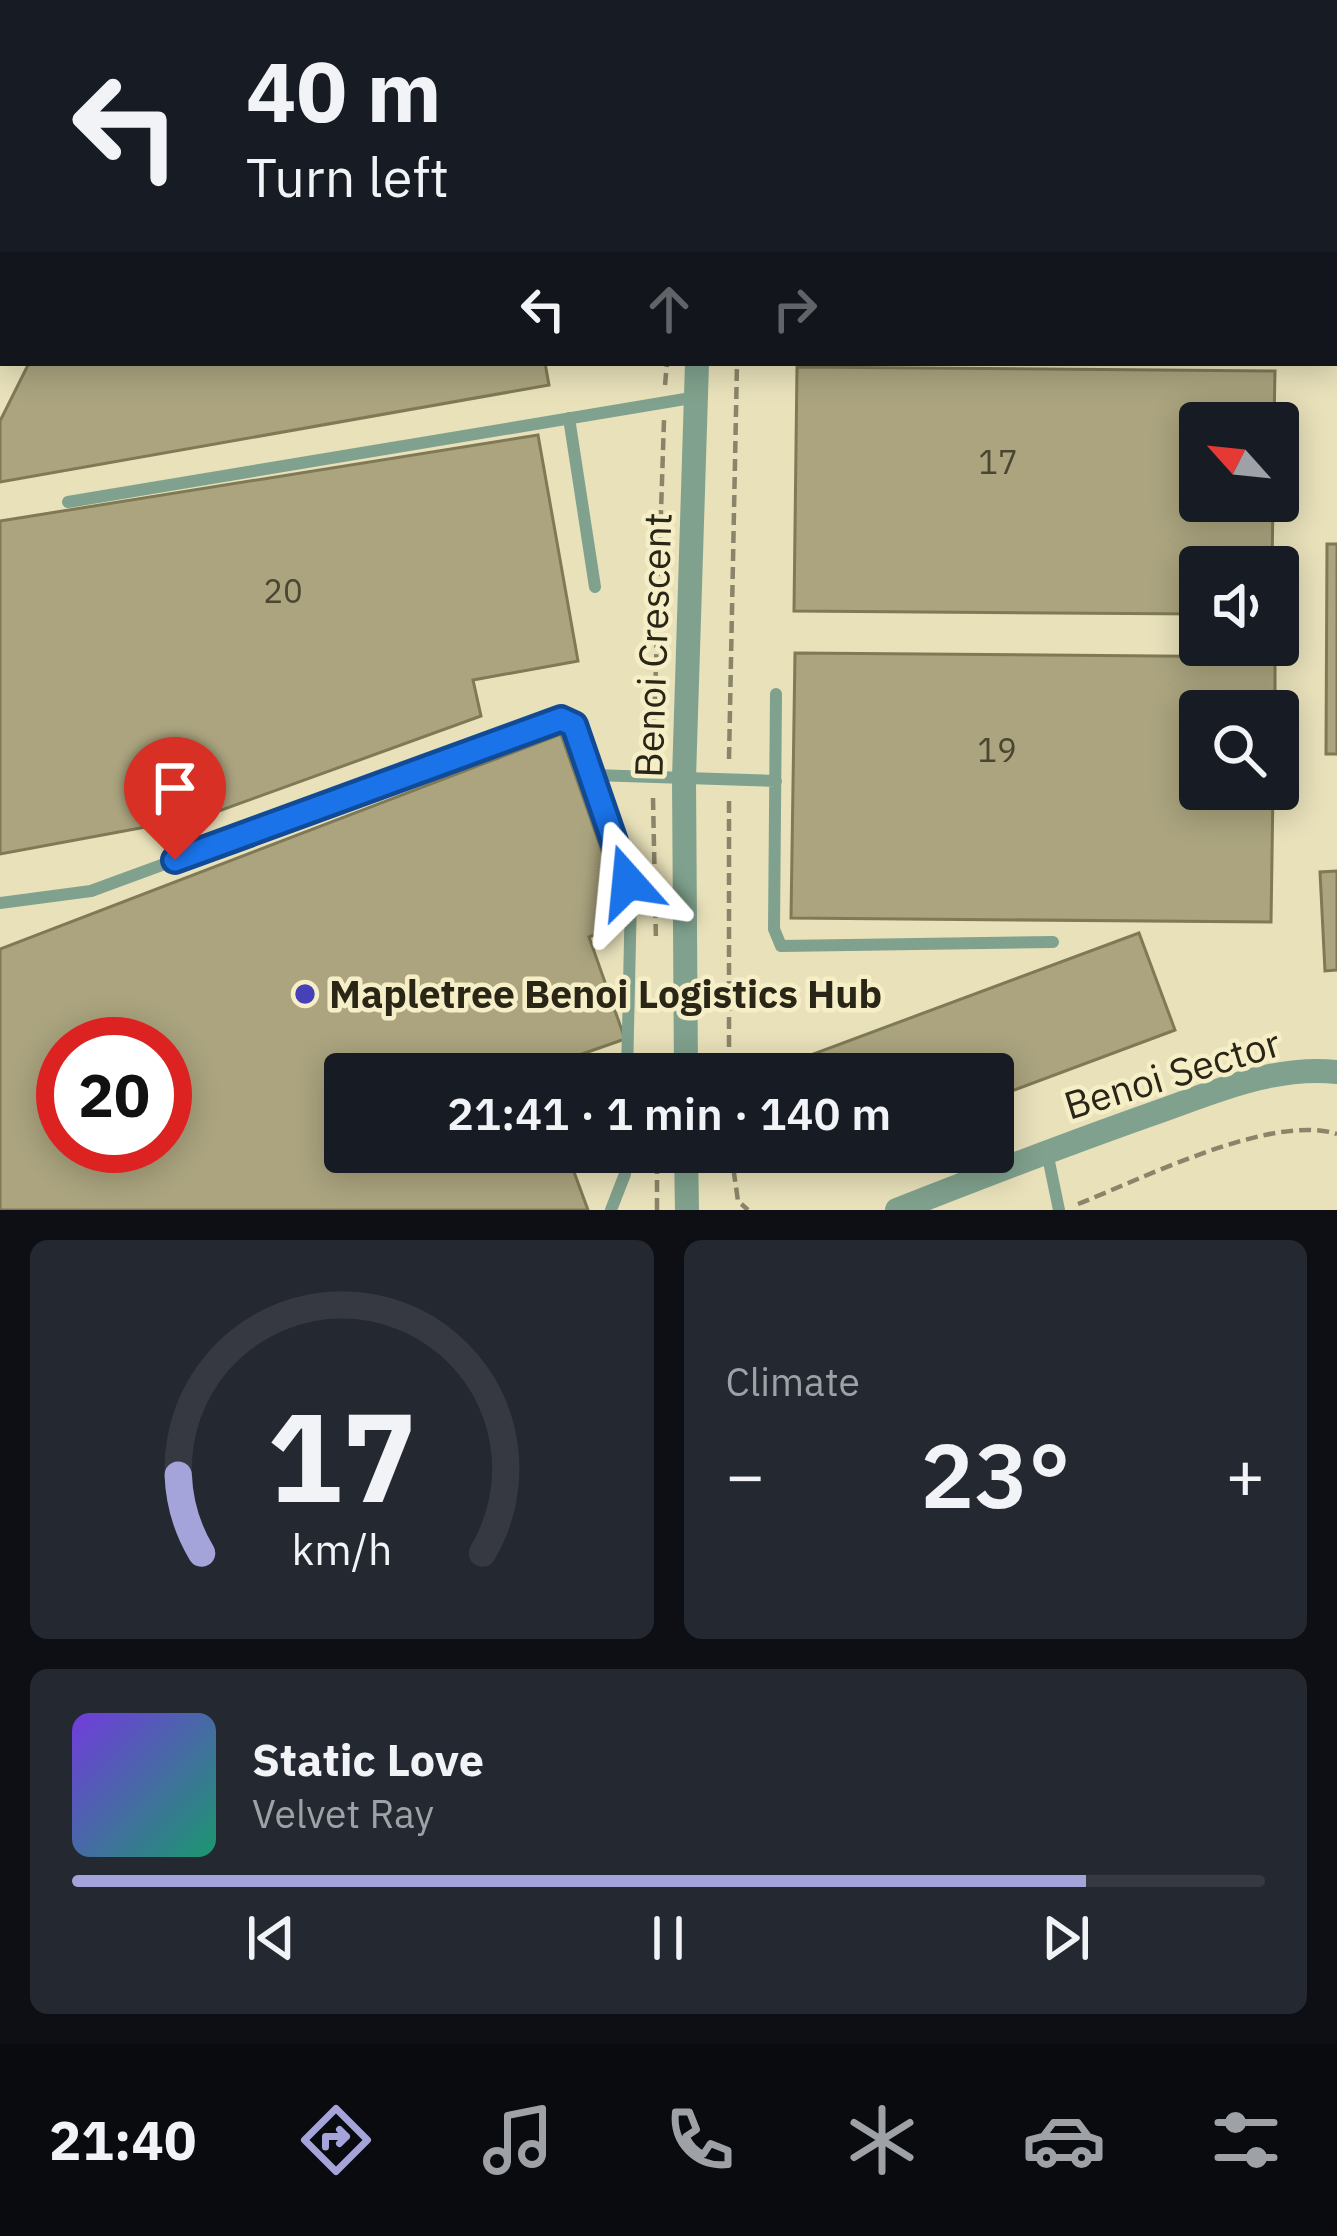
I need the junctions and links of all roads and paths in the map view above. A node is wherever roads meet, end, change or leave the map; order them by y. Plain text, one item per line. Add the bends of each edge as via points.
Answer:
1 (698, 366) edge
2 (737, 366) edge
3 (698, 397) junction
4 (569, 418) junction
5 (68, 502) dead end
6 (595, 587) dead end
7 (776, 694) dead end
8 (593, 775) junction
9 (684, 778) junction
10 (728, 781) junction
11 (776, 781) junction
12 (0, 903) edge
13 (1053, 942) dead end
14 (627, 1053) edge
15 (686, 1053) edge
16 (730, 1053) edge
17 (1337, 1072) edge
18 (1337, 1134) edge
19 (1046, 1150) junction
20 (625, 1173) edge
21 (657, 1173) edge
22 (686, 1173) edge
23 (734, 1173) edge
24 (611, 1210) edge
25 (657, 1210) edge
26 (687, 1210) edge
27 (748, 1210) edge
28 (897, 1210) edge
29 (1060, 1210) edge

1 - 3 street, Benoi Crescent
2 - 10 path
3 - 4 lane
3 - 9 street, Benoi Crescent
4 - 5 lane
4 - 6 lane
7 - 11 lane
8 - 9 lane
8 - 12 lane via 574,725 561,719 91,891
8 - 14 lane via 631,896
9 - 10 lane
9 - 15 street, Benoi Crescent
10 - 11 lane
10 - 16 path
11 - 13 lane via 774,929 782,946
17 - 19 street, Benoi Sector via 1248,1081
18 - 29 path via 1292,1129 1248,1139
19 - 28 street, Benoi Sector
19 - 29 lane
20 - 24 lane
21 - 25 path
22 - 26 street
23 - 27 path via 737,1201

